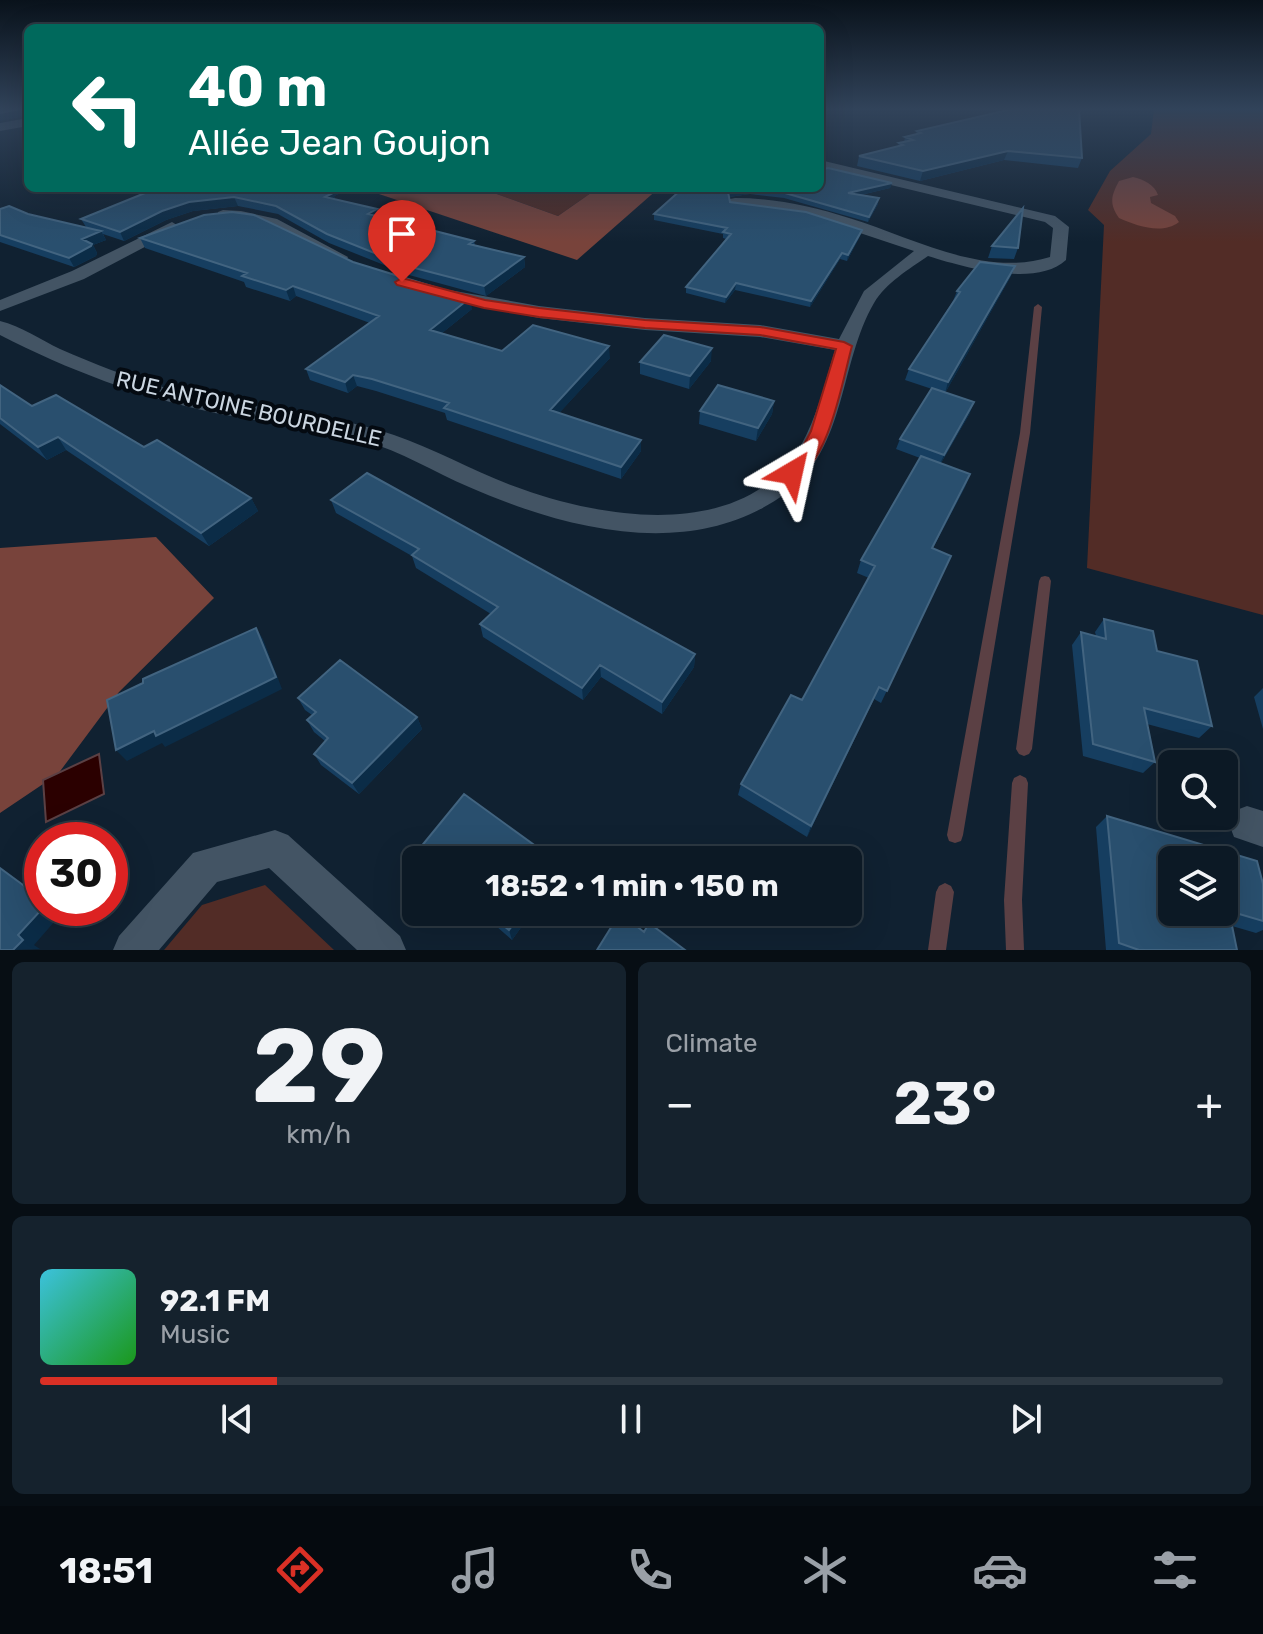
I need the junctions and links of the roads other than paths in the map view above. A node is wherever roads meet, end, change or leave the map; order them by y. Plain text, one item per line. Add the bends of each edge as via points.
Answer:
1 (824, 165) edge
2 (735, 202) edge
3 (923, 252) junction
4 (358, 265) edge
5 (416, 286) edge
6 (0, 306) edge
7 (0, 327) edge
8 (844, 346) junction
9 (133, 950) edge
10 (386, 950) edge

1 - 3 street via 1050,219 1061,227 1058,260 1039,269
2 - 3 street via 799,210 880,233
3 - 8 street, RUE ANTOINE BOURDELLE via 874,290
4 - 6 street via 272,220 237,214 199,218
5 - 8 street via 539,312 760,331
7 - 8 street, RUE ANTOINE BOURDELLE via 62,360 152,392 377,437 531,503 634,524 696,520 739,508 779,486 805,460 820,431
9 - 10 street via 206,866 275,848

